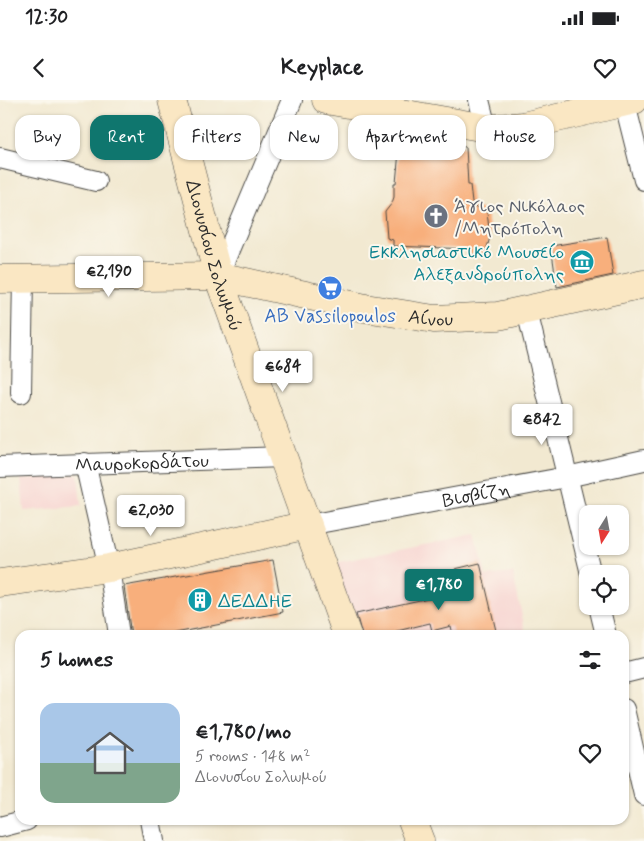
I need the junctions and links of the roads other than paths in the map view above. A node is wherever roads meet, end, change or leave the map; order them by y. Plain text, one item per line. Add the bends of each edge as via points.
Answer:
1 (172, 100) edge
2 (292, 100) edge
3 (326, 100) edge
4 (479, 100) edge
5 (627, 101) edge
6 (483, 115) edge
7 (554, 119) edge
8 (476, 126) edge
9 (0, 158) edge
10 (96, 180) dead end
11 (644, 180) edge
12 (218, 276) junction
13 (12, 278) edge
14 (644, 284) edge
15 (527, 310) junction
16 (21, 393) dead end
17 (284, 457) junction
18 (644, 460) edge
19 (86, 463) junction
20 (0, 467) edge
21 (567, 477) junction
22 (308, 526) junction
23 (589, 565) edge
24 (109, 568) junction
25 (0, 583) edge
26 (601, 615) edge
27 (118, 630) edge
28 (345, 630) edge
29 (605, 630) edge
30 (644, 668) edge
31 (629, 672) edge
32 (629, 731) edge
33 (644, 795) edge
34 (15, 823) edge
35 (151, 825) edge
36 (414, 825) edge
37 (0, 827) edge
38 (154, 841) edge
39 (420, 841) edge

1 - 12 street, Διονυσίου Σολωμού
2 - 12 street
3 - 8 street
4 - 6 street
5 - 7 street
5 - 11 street
9 - 10 street
12 - 13 street, Αίνου
12 - 15 street, Αίνου via 365,308 434,319 480,318
12 - 17 street, Διονυσίου Σολωμού
13 - 16 street
14 - 15 street, Αίνου
15 - 21 street
17 - 19 street, Μαυροκορδάτου
17 - 22 street, Διονυσίου Σολωμού
18 - 21 street, Βισβίζη
19 - 20 street, Μαυροκορδάτου
19 - 24 street
21 - 22 street, Βισβίζη
21 - 23 street
22 - 24 street
22 - 28 street, Διονυσίου Σολωμού
24 - 25 street
24 - 27 street
26 - 29 street
30 - 31 street
32 - 33 street
34 - 37 street
35 - 38 street
36 - 39 street

